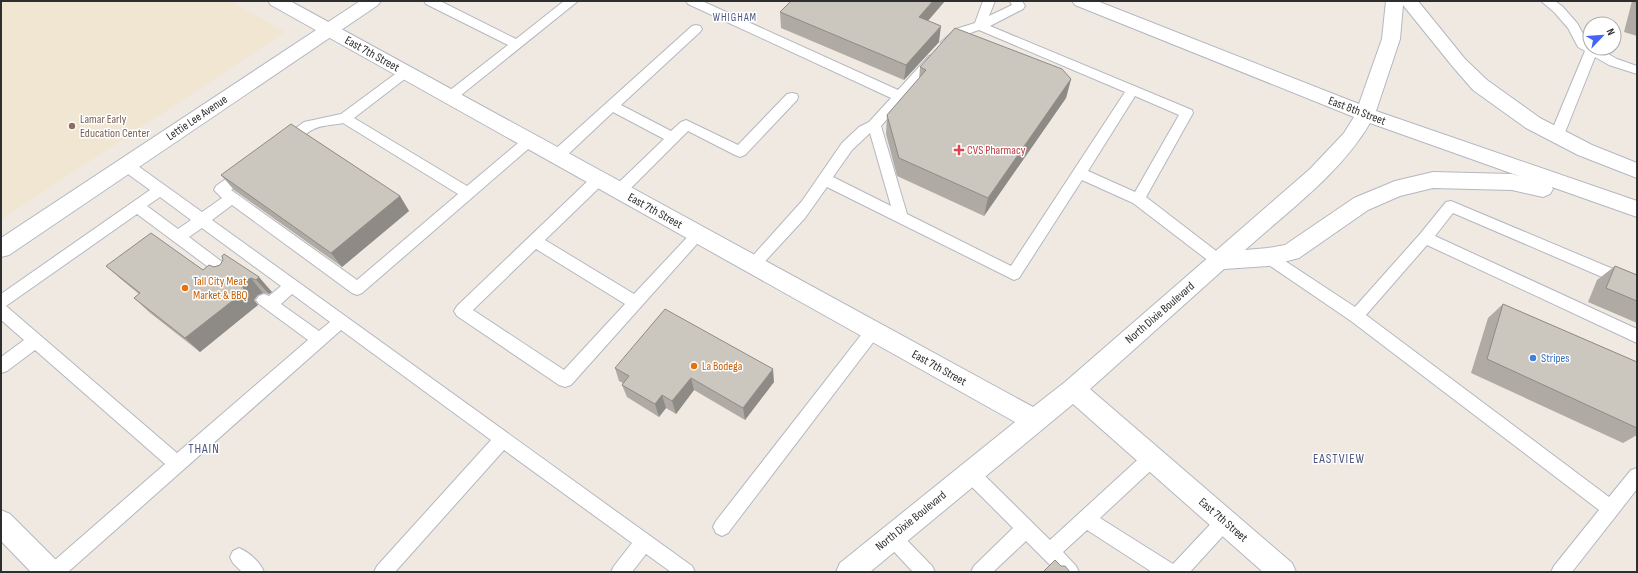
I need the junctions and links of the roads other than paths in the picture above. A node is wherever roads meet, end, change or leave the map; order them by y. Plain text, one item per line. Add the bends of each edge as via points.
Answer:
1 (277, 1) edge
2 (372, 1) edge
3 (430, 1) edge
4 (572, 1) edge
5 (692, 1) edge
6 (989, 1) edge
7 (1016, 1) edge
8 (1081, 1) edge
9 (1395, 1) edge
10 (1409, 1) edge
11 (1547, 1) edge
12 (980, 26) junction
13 (696, 29) dead end
14 (329, 30) junction
15 (517, 44) junction
16 (1582, 44) edge
17 (1590, 56) edge
18 (1602, 56) edge
19 (1637, 70) edge
20 (406, 72) junction
21 (1133, 90) junction
22 (899, 96) junction
23 (450, 97) junction
24 (792, 97) dead end
25 (611, 106) junction
26 (1365, 114) junction
27 (345, 118) junction
28 (874, 125) junction
29 (1557, 135) junction
30 (673, 138) junction
31 (529, 141) junction
32 (278, 148) edge
33 (557, 156) junction
34 (258, 162) edge
35 (126, 165) junction
36 (1637, 171) edge
37 (1080, 173) junction
38 (599, 179) junction
39 (824, 179) junction
40 (160, 190) junction
41 (619, 191) junction
42 (468, 193) junction
43 (232, 198) junction
44 (1138, 199) junction
45 (137, 206) junction
46 (1630, 207) edge
47 (901, 217) junction
48 (201, 220) junction
49 (698, 235) junction
50 (178, 237) junction
51 (1425, 238) junction
52 (535, 241) junction
53 (1, 248) edge
54 (246, 252) junction
55 (1268, 257) junction
56 (1219, 261) junction
57 (754, 265) junction
58 (292, 286) junction
59 (1637, 286) edge
60 (1, 302) edge
61 (636, 303) junction
62 (1, 311) edge
63 (1356, 316) junction
64 (341, 321) junction
65 (873, 331) junction
66 (1637, 336) edge
67 (319, 340) junction
68 (35, 341) junction
69 (1, 366) edge
70 (1073, 389) junction
71 (1034, 420) junction
72 (503, 440) junction
73 (1152, 458) junction
74 (177, 464) junction
75 (970, 473) junction
76 (1637, 476) edge
77 (1610, 508) junction
78 (1086, 519) junction
79 (1225, 521) junction
80 (1, 523) edge
81 (722, 527) dead end
82 (1026, 528) junction
83 (891, 536) junction
84 (644, 542) junction
85 (1050, 552) junction
86 (239, 557) dead end
87 (50, 572) edge
88 (54, 572) edge
89 (255, 572) edge
90 (383, 572) edge
91 (620, 572) edge
92 (686, 572) edge
93 (849, 572) edge
94 (926, 572) edge
95 (980, 572) edge
96 (1070, 572) edge
97 (1168, 572) edge
98 (1178, 572) edge
99 (1283, 572) edge
100 (1560, 572) edge

1 - 14 main road, East 7th Street
2 - 14 main road, Lettie Lee Avenue
3 - 15 lane
4 - 15 lane
5 - 22 lane
6 - 12 lane
7 - 12 lane via 1019,6
8 - 26 main road, East 8th Street
9 - 26 main road, North Dixie Boulevard via 1391,39
10 - 29 main road via 1480,85 1533,123
11 - 16 lane via 1573,26
12 - 21 lane
12 - 22 lane via 960,32 951,38
13 - 25 lane
14 - 20 main road, East 7th Street
14 - 35 main road, Lettie Lee Avenue
15 - 23 lane
17 - 29 lane
18 - 19 lane
20 - 23 main road, East 7th Street
20 - 27 lane
21 - 37 lane
21 - 44 lane via 1187,113
22 - 28 lane
23 - 31 main road, East 7th Street
24 - 30 lane via 740,152 686,125
25 - 30 lane
25 - 33 lane
26 - 46 main road, East 8th Street
26 - 56 main road, North Dixie Boulevard via 1351,138 1317,174
27 - 32 lane via 309,125
27 - 42 lane
28 - 39 lane via 858,135
28 - 47 lane
29 - 36 main road
30 - 41 lane
31 - 33 main road, East 7th Street
31 - 42 lane
33 - 38 main road, East 7th Street
34 - 43 lane via 220,190
35 - 40 lane
35 - 53 main road, Lettie Lee Avenue
37 - 44 lane
37 - 47 lane via 1014,274
38 - 41 main road, East 7th Street
38 - 52 lane
39 - 47 lane
39 - 57 lane via 813,196
40 - 45 lane
40 - 48 lane
41 - 49 main road, East 7th Street
42 - 43 lane via 357,289
43 - 48 lane
44 - 56 lane
45 - 50 lane
45 - 60 lane
46 - 55 main road via 1512,182 1433,180 1394,189 1361,204 1291,252
48 - 50 lane
48 - 54 lane
49 - 57 main road, East 7th Street
49 - 61 lane
50 - 54 lane via 226,272
51 - 59 lane via 1452,206 1529,246
51 - 63 lane
51 - 66 lane via 1616,320
52 - 61 lane
52 - 61 lane via 462,311 565,380
54 - 58 lane
55 - 56 main road
55 - 63 lane
56 - 70 main road, North Dixie Boulevard
57 - 65 main road, East 7th Street
58 - 64 lane
58 - 67 lane via 267,302
62 - 68 lane
63 - 77 lane
64 - 67 lane
64 - 72 lane
65 - 71 main road, East 7th Street
65 - 81 lane
67 - 74 lane
68 - 69 lane
68 - 74 lane
70 - 71 main road, North Dixie Boulevard
70 - 73 main road, East 7th Street
71 - 75 main road, North Dixie Boulevard
72 - 84 lane
72 - 90 lane
73 - 78 lane
73 - 79 main road, East 7th Street
74 - 88 lane
75 - 82 lane
75 - 83 main road, North Dixie Boulevard
76 - 77 lane
77 - 100 lane
78 - 85 lane
78 - 97 lane
79 - 98 lane
79 - 99 main road, East 7th Street
80 - 87 main road
82 - 85 lane
82 - 95 lane
83 - 93 main road, North Dixie Boulevard
83 - 94 lane
84 - 91 lane
84 - 92 lane
85 - 96 lane
86 - 89 lane

